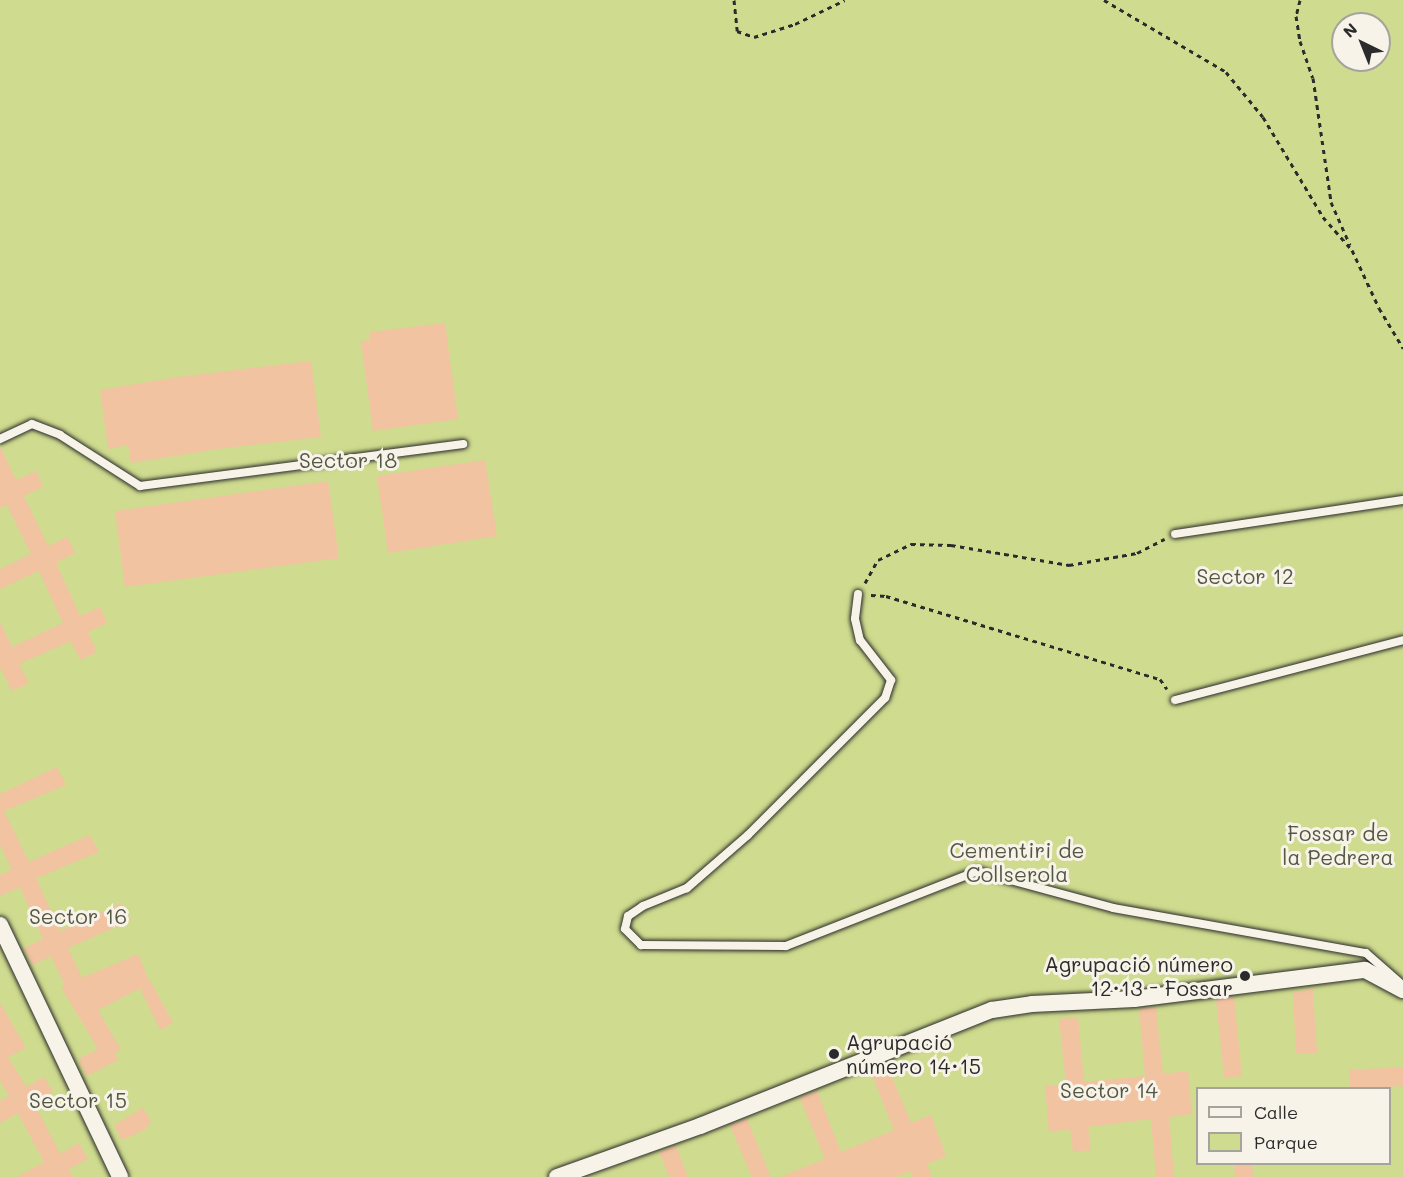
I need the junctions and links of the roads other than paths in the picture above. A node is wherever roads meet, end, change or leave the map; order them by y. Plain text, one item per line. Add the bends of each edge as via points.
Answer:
1 (0, 439) edge
2 (463, 444) dead end
3 (1403, 500) edge
4 (1175, 534) road end
5 (858, 594) road end
6 (1403, 640) edge
7 (1175, 700) road end
8 (0, 925) edge
9 (1403, 988) edge
10 (120, 1177) edge
11 (557, 1177) edge

1 - 2 lane via 32,424 60,435 140,486
3 - 4 lane
5 - 9 lane via 855,619 860,640 891,680 885,698 748,835 687,888 628,916 625,929 640,945 786,946 977,871 1113,908 1366,953
6 - 7 lane
8 - 10 street
9 - 11 street via 1365,970 1145,998 992,1010 700,1126

